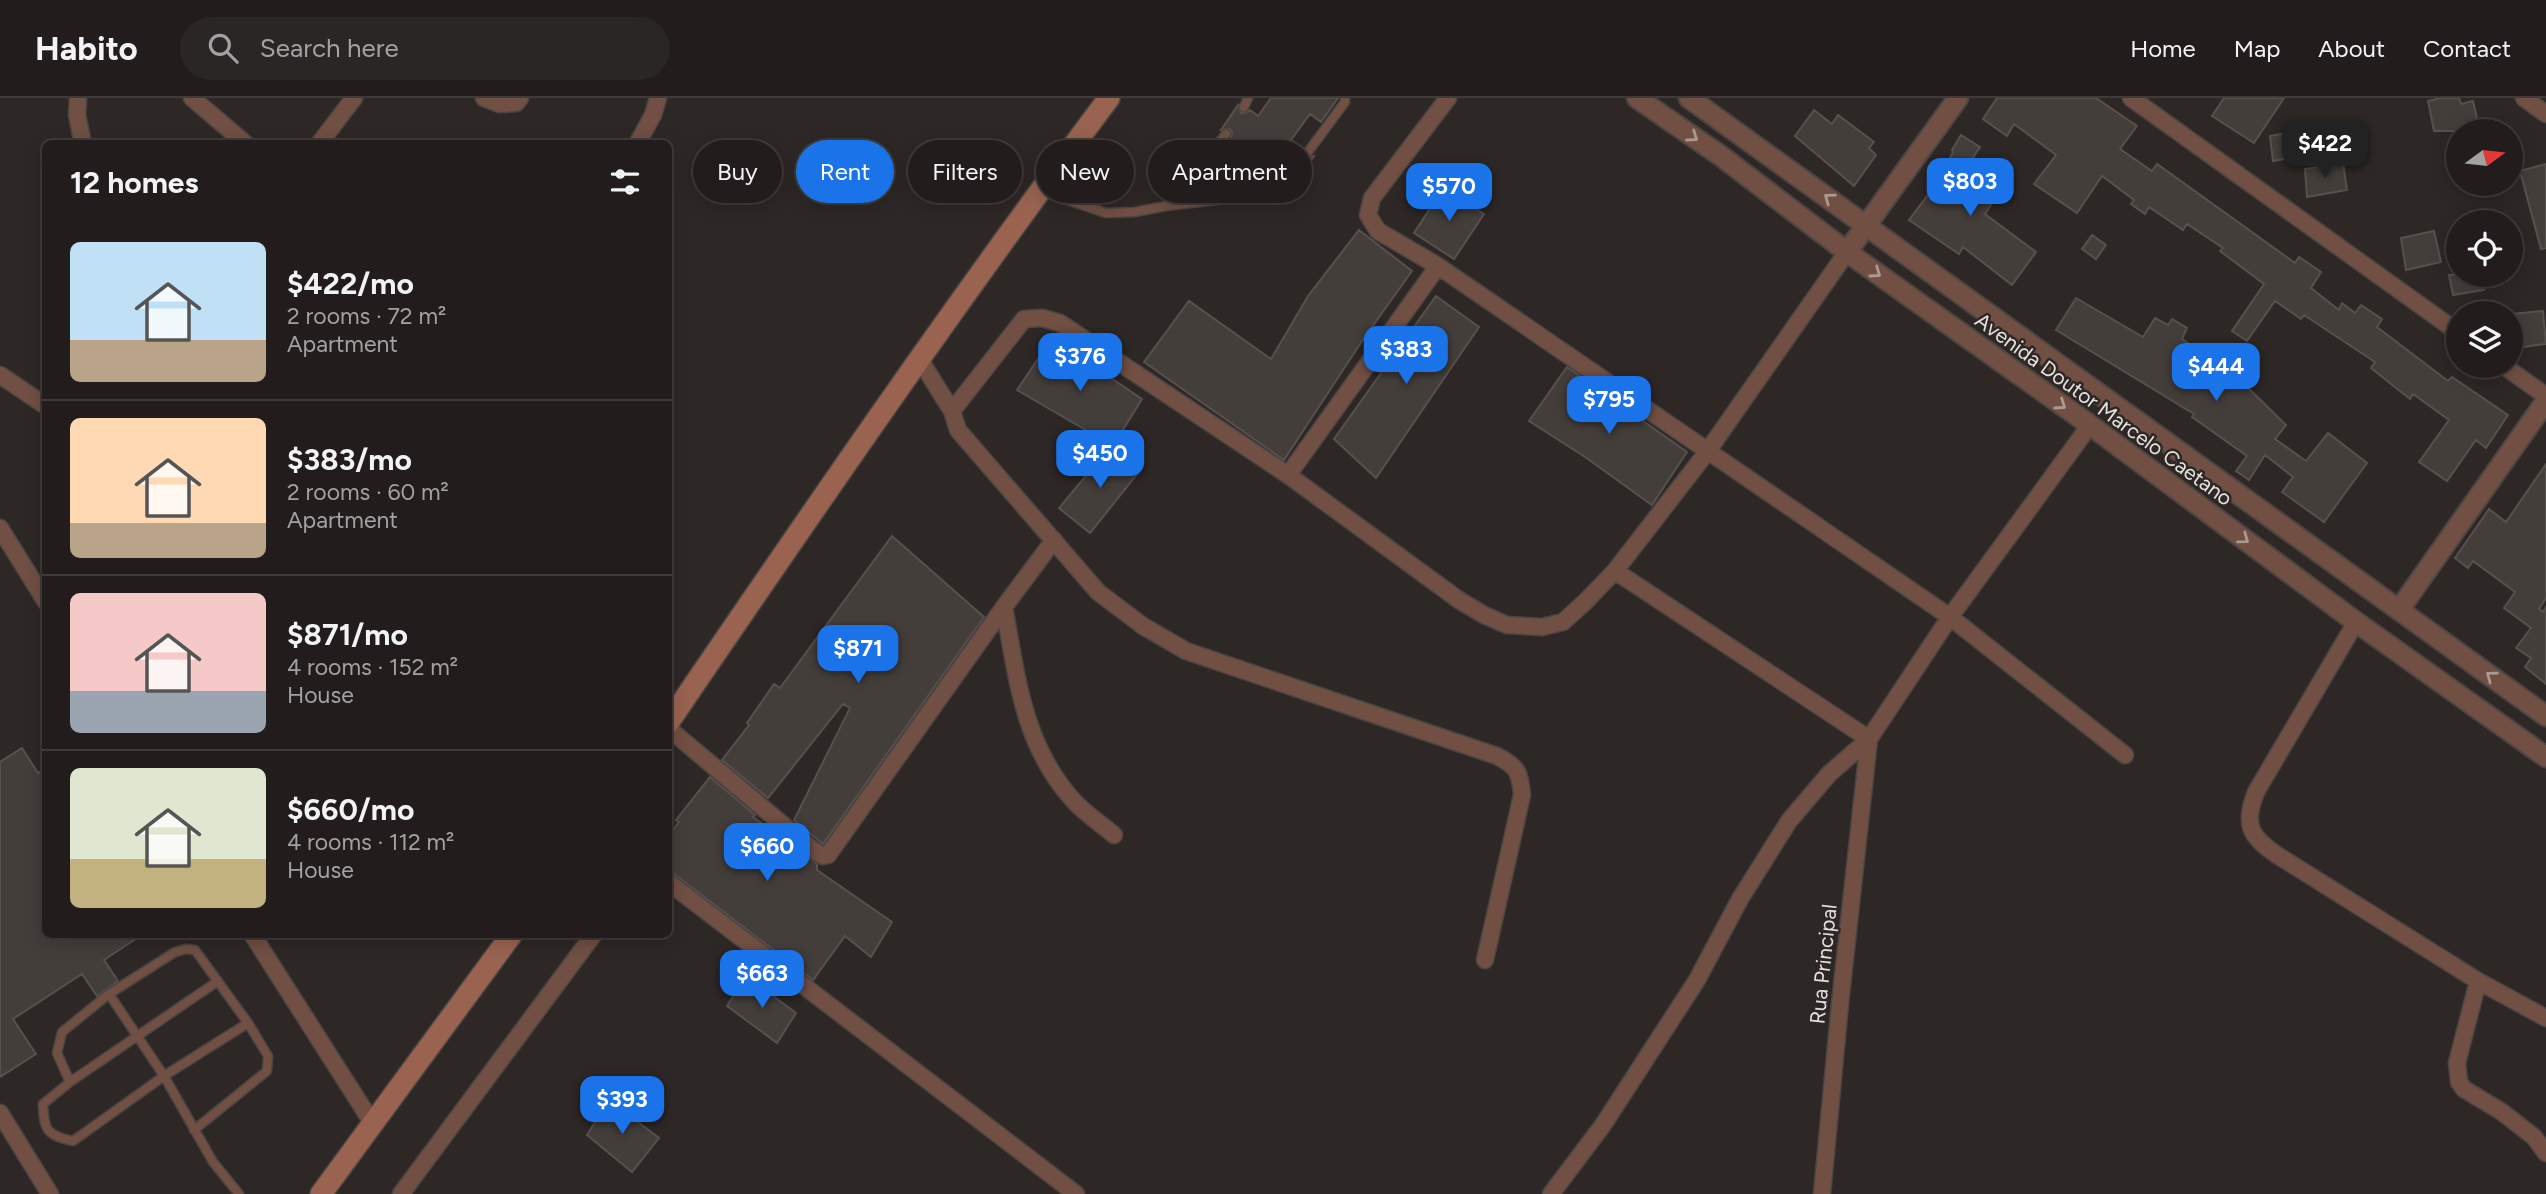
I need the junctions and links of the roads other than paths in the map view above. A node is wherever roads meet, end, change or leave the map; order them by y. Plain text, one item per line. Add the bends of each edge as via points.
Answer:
1 (78, 98) edge
2 (192, 98) edge
3 (354, 98) edge
4 (484, 98) edge
5 (520, 98) edge
6 (658, 98) edge
7 (1109, 98) edge
8 (1345, 98) edge
9 (1448, 98) edge
10 (1637, 98) edge
11 (1689, 98) edge
12 (1958, 98) edge
13 (2131, 98) edge
14 (2524, 98) edge
15 (2546, 114) edge
16 (1226, 134) dead end
17 (82, 140) edge
18 (241, 140) edge
19 (322, 140) edge
20 (639, 140) edge
21 (1077, 140) edge
22 (1312, 147) edge
23 (1036, 195) edge
24 (1076, 203) edge
25 (1185, 203) edge
26 (1166, 205) junction
27 (1866, 225) junction
28 (1847, 252) junction
29 (1438, 266) junction
30 (2446, 325) edge
31 (920, 360) junction
32 (0, 375) edge
33 (2519, 378) edge
34 (2546, 399) edge
35 (42, 404) edge
36 (952, 411) junction
37 (2090, 425) junction
38 (1707, 452) junction
39 (1288, 475) junction
40 (0, 528) edge
41 (1054, 540) junction
42 (1615, 572) junction
43 (42, 596) edge
44 (1004, 607) junction
45 (2399, 610) junction
46 (1950, 617) junction
47 (2356, 622) junction
48 (2546, 716) edge
49 (672, 717) edge
50 (672, 731) edge
51 (1869, 739) junction
52 (2125, 755) dead end
53 (2546, 757) edge
54 (1114, 835) dead end
55 (672, 885) edge
56 (255, 938) edge
57 (509, 938) edge
58 (591, 938) edge
59 (1485, 960) dead end
60 (218, 981) junction
61 (2479, 981) junction
62 (109, 994) junction
63 (2546, 1018) edge
64 (248, 1023) junction
65 (137, 1035) junction
66 (164, 1076) junction
67 (69, 1082) junction
68 (0, 1113) edge
69 (373, 1124) junction
70 (194, 1130) junction
71 (2546, 1153) edge
72 (50, 1194) edge
73 (239, 1194) edge
74 (321, 1194) edge
75 (401, 1194) edge
76 (1076, 1194) edge
77 (1551, 1194) edge
78 (1822, 1194) edge

1 - 17 street
2 - 18 street
3 - 19 street
4 - 5 street via 500,104 516,103
6 - 20 street
7 - 21 main road
8 - 22 lane
9 - 29 street via 1372,198 1368,215 1378,231
10 -> 28 street, Avenida Doutor Marcelo Caetano
27 -> 11 street, Avenida Doutor Marcelo Caetano
12 - 27 street
13 - 30 street
14 - 15 street
16 - 26 lane
23 - 31 main road
24 - 26 lane via 1106,213
25 - 26 lane
27 - 28 street
27 - 45 street, Avenida Doutor Marcelo Caetano
28 -> 37 street, Avenida Doutor Marcelo Caetano
28 - 38 street
29 - 38 street
29 - 39 street
31 - 36 street
31 - 49 main road
32 - 35 street
33 - 34 street
34 - 45 street
36 - 39 street via 1024,319 1042,318 1060,323
36 - 41 street via 958,430
37 - 46 street
37 -> 47 street, Avenida Doutor Marcelo Caetano
38 - 42 street
38 - 46 street
39 - 42 street via 1459,600 1507,625 1542,627 1563,622
40 - 43 street
41 - 44 street
41 - 59 street via 1098,592 1186,651 1513,764 1522,795
42 - 51 street
44 - 50 street via 828,855 813,850
44 - 54 street via 1023,712 1049,769 1073,801
48 -> 45 street, Avenida Doutor Marcelo Caetano
46 - 51 street
46 - 52 street
47 - 53 street, Avenida Doutor Marcelo Caetano
47 - 61 street via 2256,793 2250,829 2277,855
51 - 77 street via 1829,774 1789,821 1697,980 1603,1125
51 - 78 street, Rua Principal
55 - 76 street
56 - 69 street
57 - 69 main road
58 - 75 street
60 - 62 lane via 195,950 186,949
60 - 64 lane
60 - 65 lane
61 - 63 street
61 - 71 street via 2456,1062 2459,1082 2534,1137
62 - 65 lane
62 - 67 lane via 61,1032 57,1053
64 - 66 lane
64 - 70 lane via 268,1056 267,1071
65 - 66 lane
65 - 67 lane
66 - 67 lane via 73,1141 54,1137 44,1126 43,1104
66 - 70 lane
68 - 72 street
69 - 74 main road
70 - 73 lane

